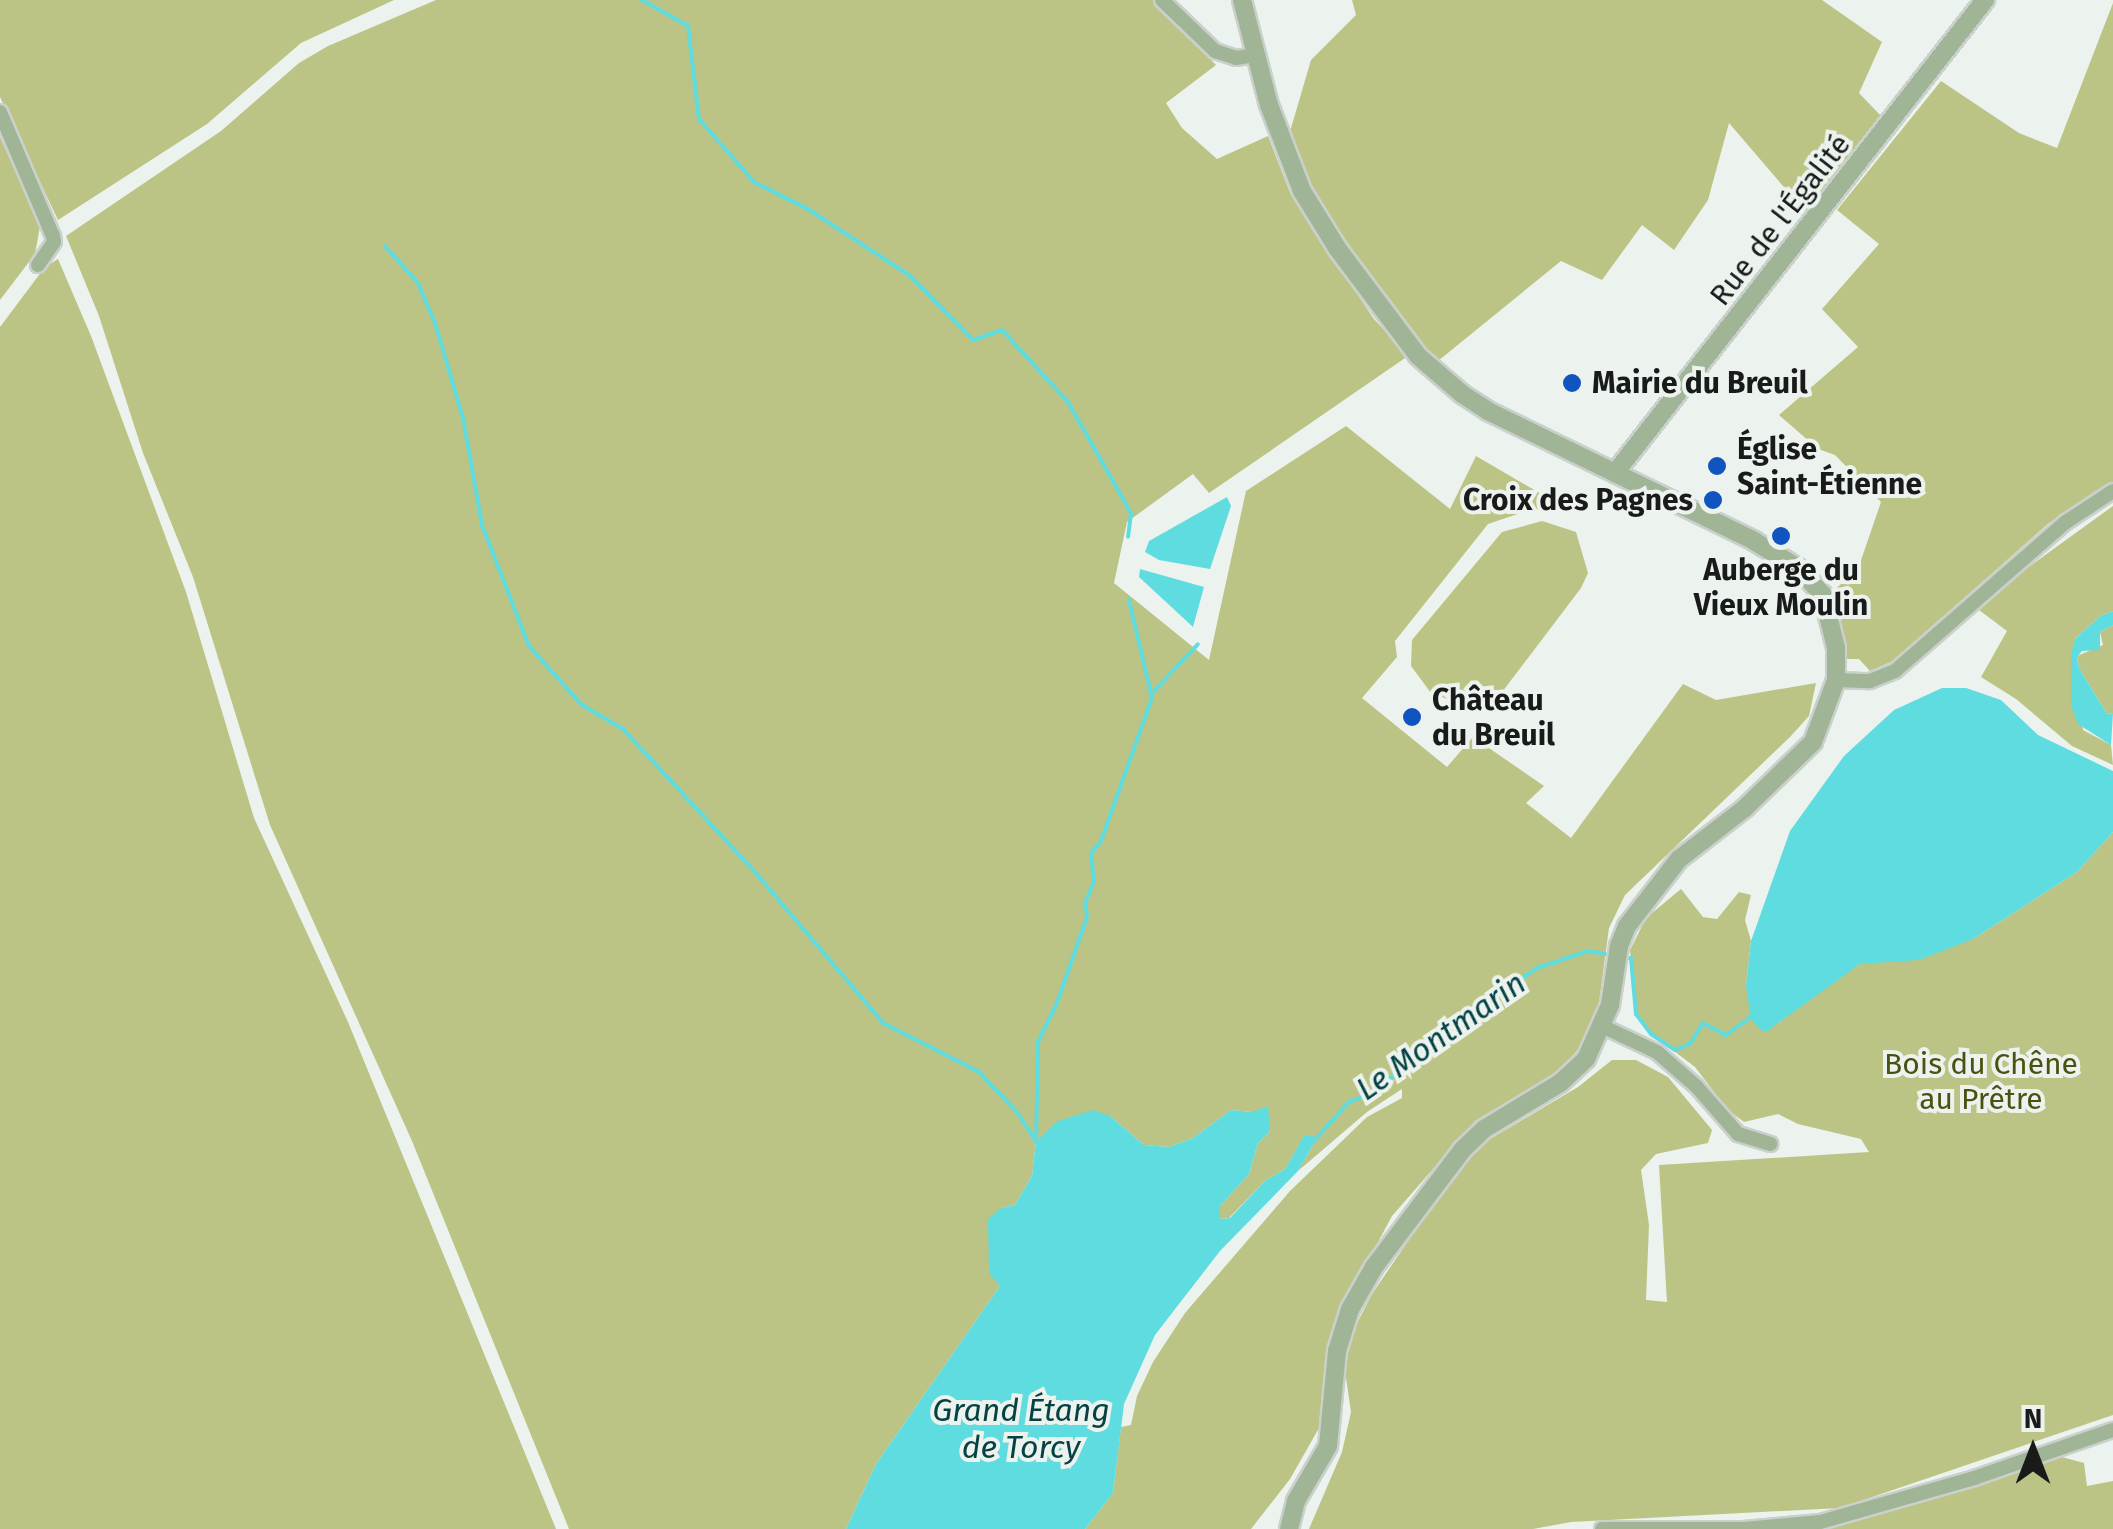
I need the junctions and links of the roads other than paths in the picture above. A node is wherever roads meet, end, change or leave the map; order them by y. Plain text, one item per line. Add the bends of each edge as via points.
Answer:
1 (1162, 0) edge
2 (1242, 0) edge
3 (1985, 0) edge
4 (1256, 55) junction
5 (0, 112) edge
6 (38, 265) dead end
7 (1614, 473) junction
8 (2113, 491) edge
9 (1836, 680) junction
10 (1604, 1027) junction
11 (1770, 1144) dead end
12 (2113, 1430) edge
13 (1289, 1529) edge
14 (1602, 1529) edge

1 - 4 street via 1215,51
2 - 4 street
3 - 7 street, Rue de l'Égalité
4 - 7 street via 1302,190 1418,356 1488,410
5 - 6 street via 54,236
7 - 9 street via 1754,541 1812,581 1830,613
8 - 9 street via 2054,532 1895,671 1870,681
9 - 10 street via 1813,742 1648,894 1618,954
10 - 11 street via 1657,1052 1738,1134
10 - 13 street via 1575,1071 1462,1150 1374,1266 1337,1351 1328,1446 1296,1501
12 - 14 street via 1820,1522

